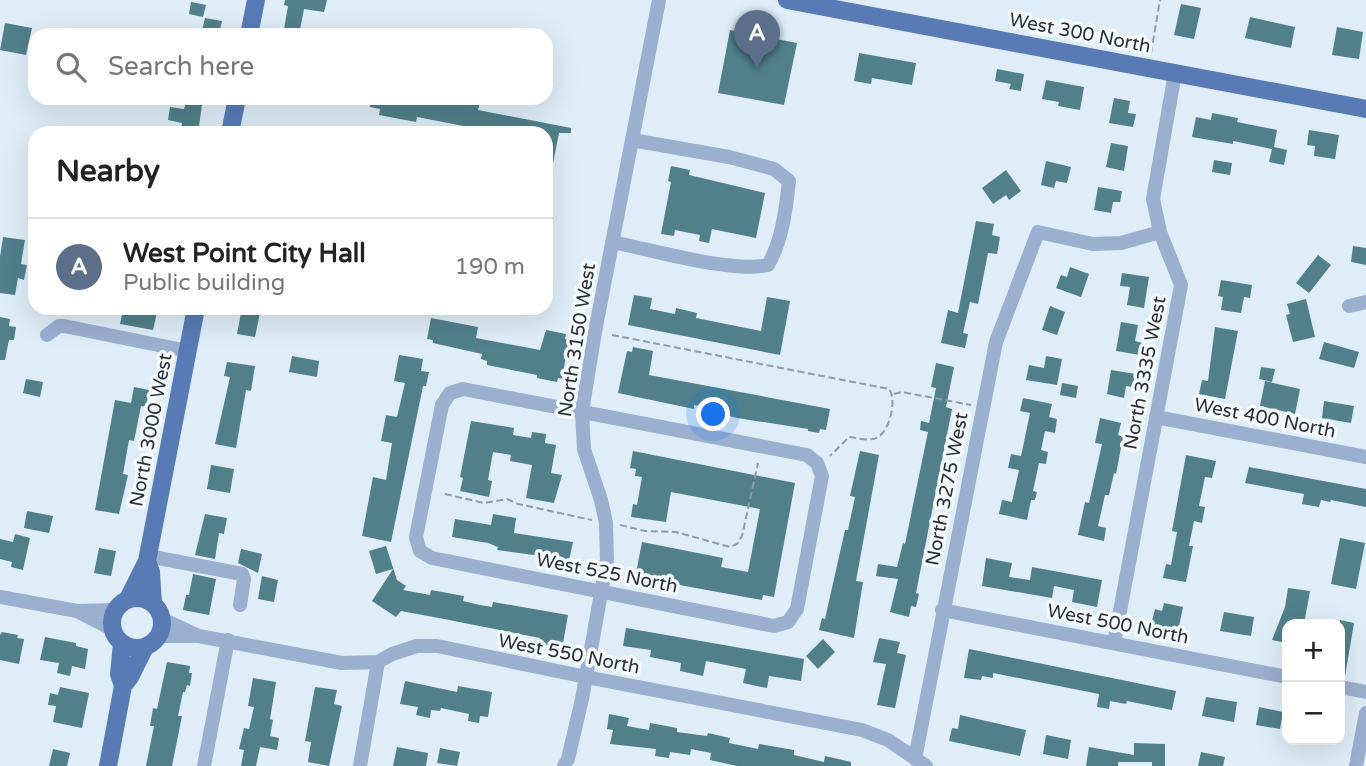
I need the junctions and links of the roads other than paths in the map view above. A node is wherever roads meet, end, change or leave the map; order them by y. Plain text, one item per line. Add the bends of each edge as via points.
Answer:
1 (256, 0) edge
2 (659, 0) edge
3 (787, 0) edge
4 (250, 28) edge
5 (1175, 73) junction
6 (236, 105) edge
7 (1366, 109) edge
8 (231, 126) edge
9 (632, 139) junction
10 (1160, 232) junction
11 (612, 242) junction
12 (1366, 302) edge
13 (1349, 306) dead end
14 (195, 315) edge
15 (47, 335) dead end
16 (188, 351) junction
17 (582, 412) junction
18 (1156, 417) junction
19 (1366, 457) edge
20 (147, 558) junction
21 (600, 592) junction
22 (0, 597) edge
23 (122, 604) junction
24 (240, 605) dead end
25 (942, 610) junction
26 (77, 611) junction
27 (154, 626) junction
28 (117, 636) junction
29 (228, 640) junction
30 (1114, 643) junction
31 (379, 662) junction
32 (1282, 676) edge
33 (586, 677) junction
34 (123, 686) junction
35 (1345, 688) edge
36 (1366, 692) edge
37 (1366, 713) edge
38 (920, 762) edge
39 (108, 766) edge
40 (204, 766) edge
41 (360, 766) edge
42 (564, 766) edge
43 (1356, 766) edge

1 - 4 main road
2 - 9 street, North 3150 West
3 - 5 main road, West 300 North
5 - 7 main road, West 300 North
5 - 10 street, North 3335 West via 1153,199
6 - 8 main road
9 - 11 street, North 3150 West
9 - 11 street via 774,169 789,181 787,203 776,251 768,265 755,268
10 - 18 street, North 3335 West via 1181,285
10 - 25 street, North 3275 West via 1121,243 1093,244 1038,232 996,342
11 - 17 street, North 3150 West
12 - 13 street
14 - 16 main road, North 3000 West
15 - 16 street via 64,326
16 - 20 main road, North 3000 West
17 - 21 street, North 3150 West via 584,449 606,523 607,560
17 - 21 street, West 525 North via 463,389 450,393 442,405 416,537 420,551 432,558
17 - 21 street, West 525 North via 824,459 797,609 788,622 774,626
18 - 19 street, West 400 North
18 - 30 street, North 3335 West
20 - 23 main road, North 3000 West
20 - 24 street via 242,574
20 - 27 main road, North 3000 West
21 - 33 street, North 3150 West
22 - 26 street
23 - 26 street
23 - 27 main road via 137,597 148,600
23 - 28 main road via 111,620
25 - 30 street, West 500 North
25 - 38 street, North 3275 West
26 - 28 street
27 - 28 main road via 136,648
27 - 29 street, West 550 North
27 - 34 main road
28 - 34 main road
29 - 31 street, West 550 North via 342,663
29 - 40 street
30 - 32 street, West 500 North
31 - 33 street, West 550 North via 417,646 437,646
31 - 41 street
33 - 38 street, West 550 North via 862,730 888,740
33 - 42 street, North 3150 West
34 - 39 main road
35 - 36 street
37 - 43 street

